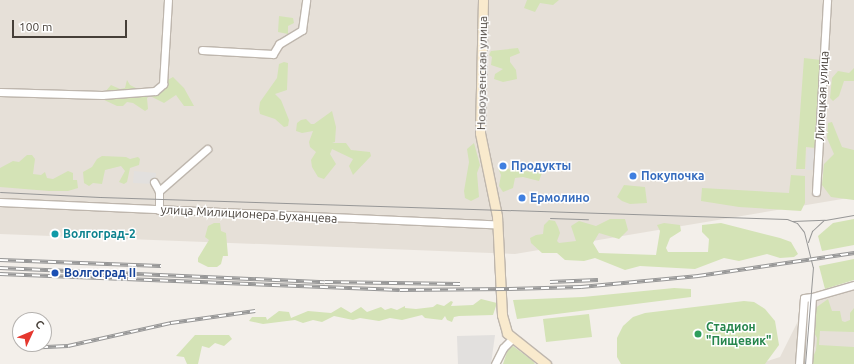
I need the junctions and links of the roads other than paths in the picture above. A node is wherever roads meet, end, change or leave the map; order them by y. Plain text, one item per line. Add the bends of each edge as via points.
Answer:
1 (168, 0) edge
2 (306, 0) edge
3 (483, 0) edge
4 (827, 0) edge
5 (202, 50) dead end
6 (0, 92) edge
7 (207, 149) dead end
8 (154, 182) dead end
9 (159, 190) junction
10 (816, 192) dead end
11 (0, 202) edge
12 (159, 210) junction
13 (497, 225) junction
14 (854, 285) edge
15 (812, 297) junction
16 (512, 339) junction
17 (496, 364) edge
18 (546, 364) edge
19 (798, 364) edge
20 (808, 364) edge

1 - 6 street via 163,84 155,91 102,95
2 - 5 street via 302,30 279,44 273,54
3 - 13 street, Новоузенская улица via 480,133
4 - 10 street, Липецкая улица
7 - 9 street
8 - 9 street
9 - 12 street
11 - 12 street, улица Милиционера Буханцева
12 - 13 street, улица Милиционера Буханцева
13 - 16 street, Новоузенская улица via 505,330
14 - 15 street
15 - 19 street via 804,298
15 - 20 street
16 - 17 street via 503,348
16 - 18 street

